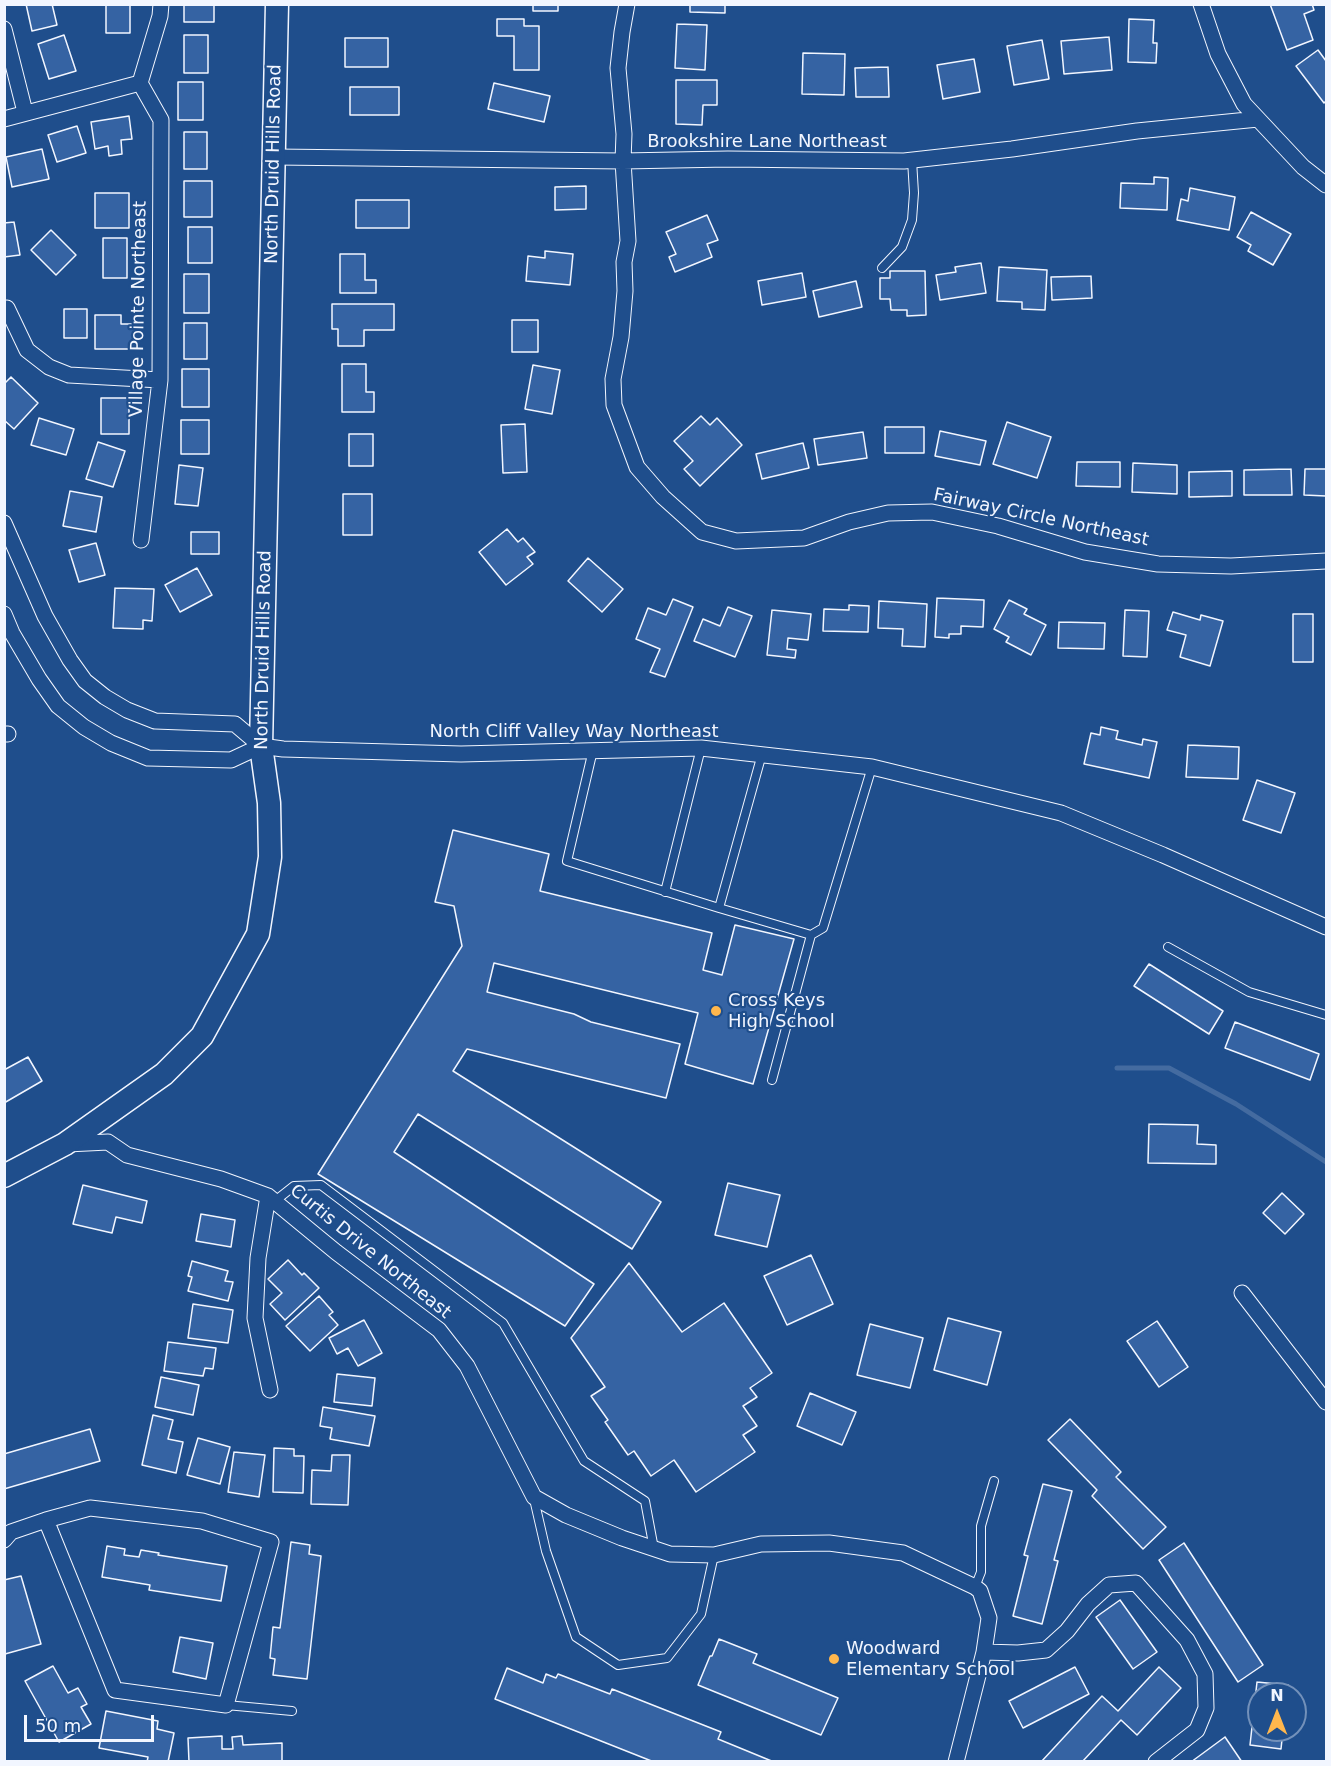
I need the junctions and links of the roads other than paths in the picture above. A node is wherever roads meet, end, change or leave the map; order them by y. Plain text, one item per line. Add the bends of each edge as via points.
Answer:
1 (161, 4) edge
2 (277, 4) edge
3 (627, 4) edge
4 (1202, 4) edge
5 (4, 29) edge
6 (140, 83) junction
7 (26, 112) junction
8 (4, 119) edge
9 (1258, 119) junction
10 (275, 157) junction
11 (912, 160) junction
12 (623, 161) junction
13 (1326, 185) edge
14 (882, 268) dead end
15 (7, 308) dead end
16 (160, 380) junction
17 (4, 523) edge
18 (141, 540) dead end
19 (8, 541) edge
20 (1326, 561) edge
21 (4, 614) edge
22 (261, 746) junction
23 (701, 748) junction
24 (594, 750) junction
25 (762, 754) junction
26 (872, 766) junction
27 (665, 892) junction
28 (719, 908) junction
29 (1326, 927) edge
30 (811, 935) junction
31 (1168, 947) dead end
32 (1326, 1016) edge
33 (772, 1080) dead end
34 (65, 1144) junction
35 (4, 1176) edge
36 (271, 1198) junction
37 (1242, 1293) dead end
38 (270, 1390) dead end
39 (1326, 1402) edge
40 (994, 1481) dead end
41 (534, 1497) junction
42 (46, 1520) junction
43 (4, 1540) edge
44 (654, 1549) junction
45 (714, 1555) junction
46 (975, 1587) junction
47 (984, 1652) junction
48 (226, 1705) junction
49 (292, 1712) dead end
50 (958, 1759) edge
51 (1156, 1761) edge

1 - 6 street
2 - 10 main road, North Druid Hills Road
3 - 12 street, Fairway Circle Northeast via 618,68
4 - 9 street via 1218,54 1244,104
5 - 7 street
6 - 7 street
6 - 16 street, Village Pointe Northeast via 161,120
7 - 8 street
9 - 11 street, Brookshire Lane Northeast
9 - 13 street via 1303,167
10 - 12 street, Brookshire Lane Northeast
10 - 22 main road, North Druid Hills Road
11 - 12 street, Brookshire Lane Northeast
11 - 14 lane via 912,220 902,247
12 - 20 street, Fairway Circle Northeast via 628,241 621,337 613,379 615,405 637,467 702,532 736,541 804,538 888,513 932,512 998,525 1085,552 1158,564 1231,566
15 - 16 street via 27,350 49,367 69,375
16 - 18 street, Village Pointe Northeast
17 - 19 street
19 - 22 street via 45,616 85,681 127,710 155,721 234,724
21 - 22 street via 39,680 58,706 111,743 148,758 231,760
22 - 24 street, North Cliff Valley Way Northeast via 461,754
22 - 34 main road, North Druid Hills Road via 269,803 270,856 258,934 202,1036 164,1074
23 - 24 street, North Cliff Valley Way Northeast
23 - 25 street, North Cliff Valley Way Northeast
23 - 27 lane
24 - 27 lane via 567,861
25 - 26 street, North Cliff Valley Way Northeast
25 - 28 lane
26 - 29 street, North Cliff Valley Way Northeast via 1061,813
26 - 30 lane via 823,928
27 - 28 lane
28 - 30 lane
30 - 33 lane
31 - 32 lane via 1250,992
34 - 35 main road, North Druid Hills Road
34 - 36 street, Curtis Drive Northeast via 108,1142 127,1155 221,1179
36 - 38 street via 258,1258 255,1318
36 - 41 street, Curtis Drive Northeast via 439,1330 467,1366
36 - 44 lane via 294,1186 321,1185 503,1323 584,1461 645,1501
37 - 39 street
40 - 46 lane via 981,1526 981,1572
41 - 44 street via 566,1515
41 - 45 lane via 546,1551 576,1637 618,1665 667,1658 701,1614
42 - 43 street via 11,1532
42 - 48 street via 115,1690
42 - 48 street via 90,1508 202,1521 271,1542
44 - 45 street via 670,1554
45 - 46 street via 761,1544 829,1543 903,1553
46 - 47 street via 989,1618
47 - 50 street
47 - 51 street via 1046,1650 1109,1585 1136,1583 1187,1640 1206,1674 1206,1708 1197,1730
48 - 49 lane

